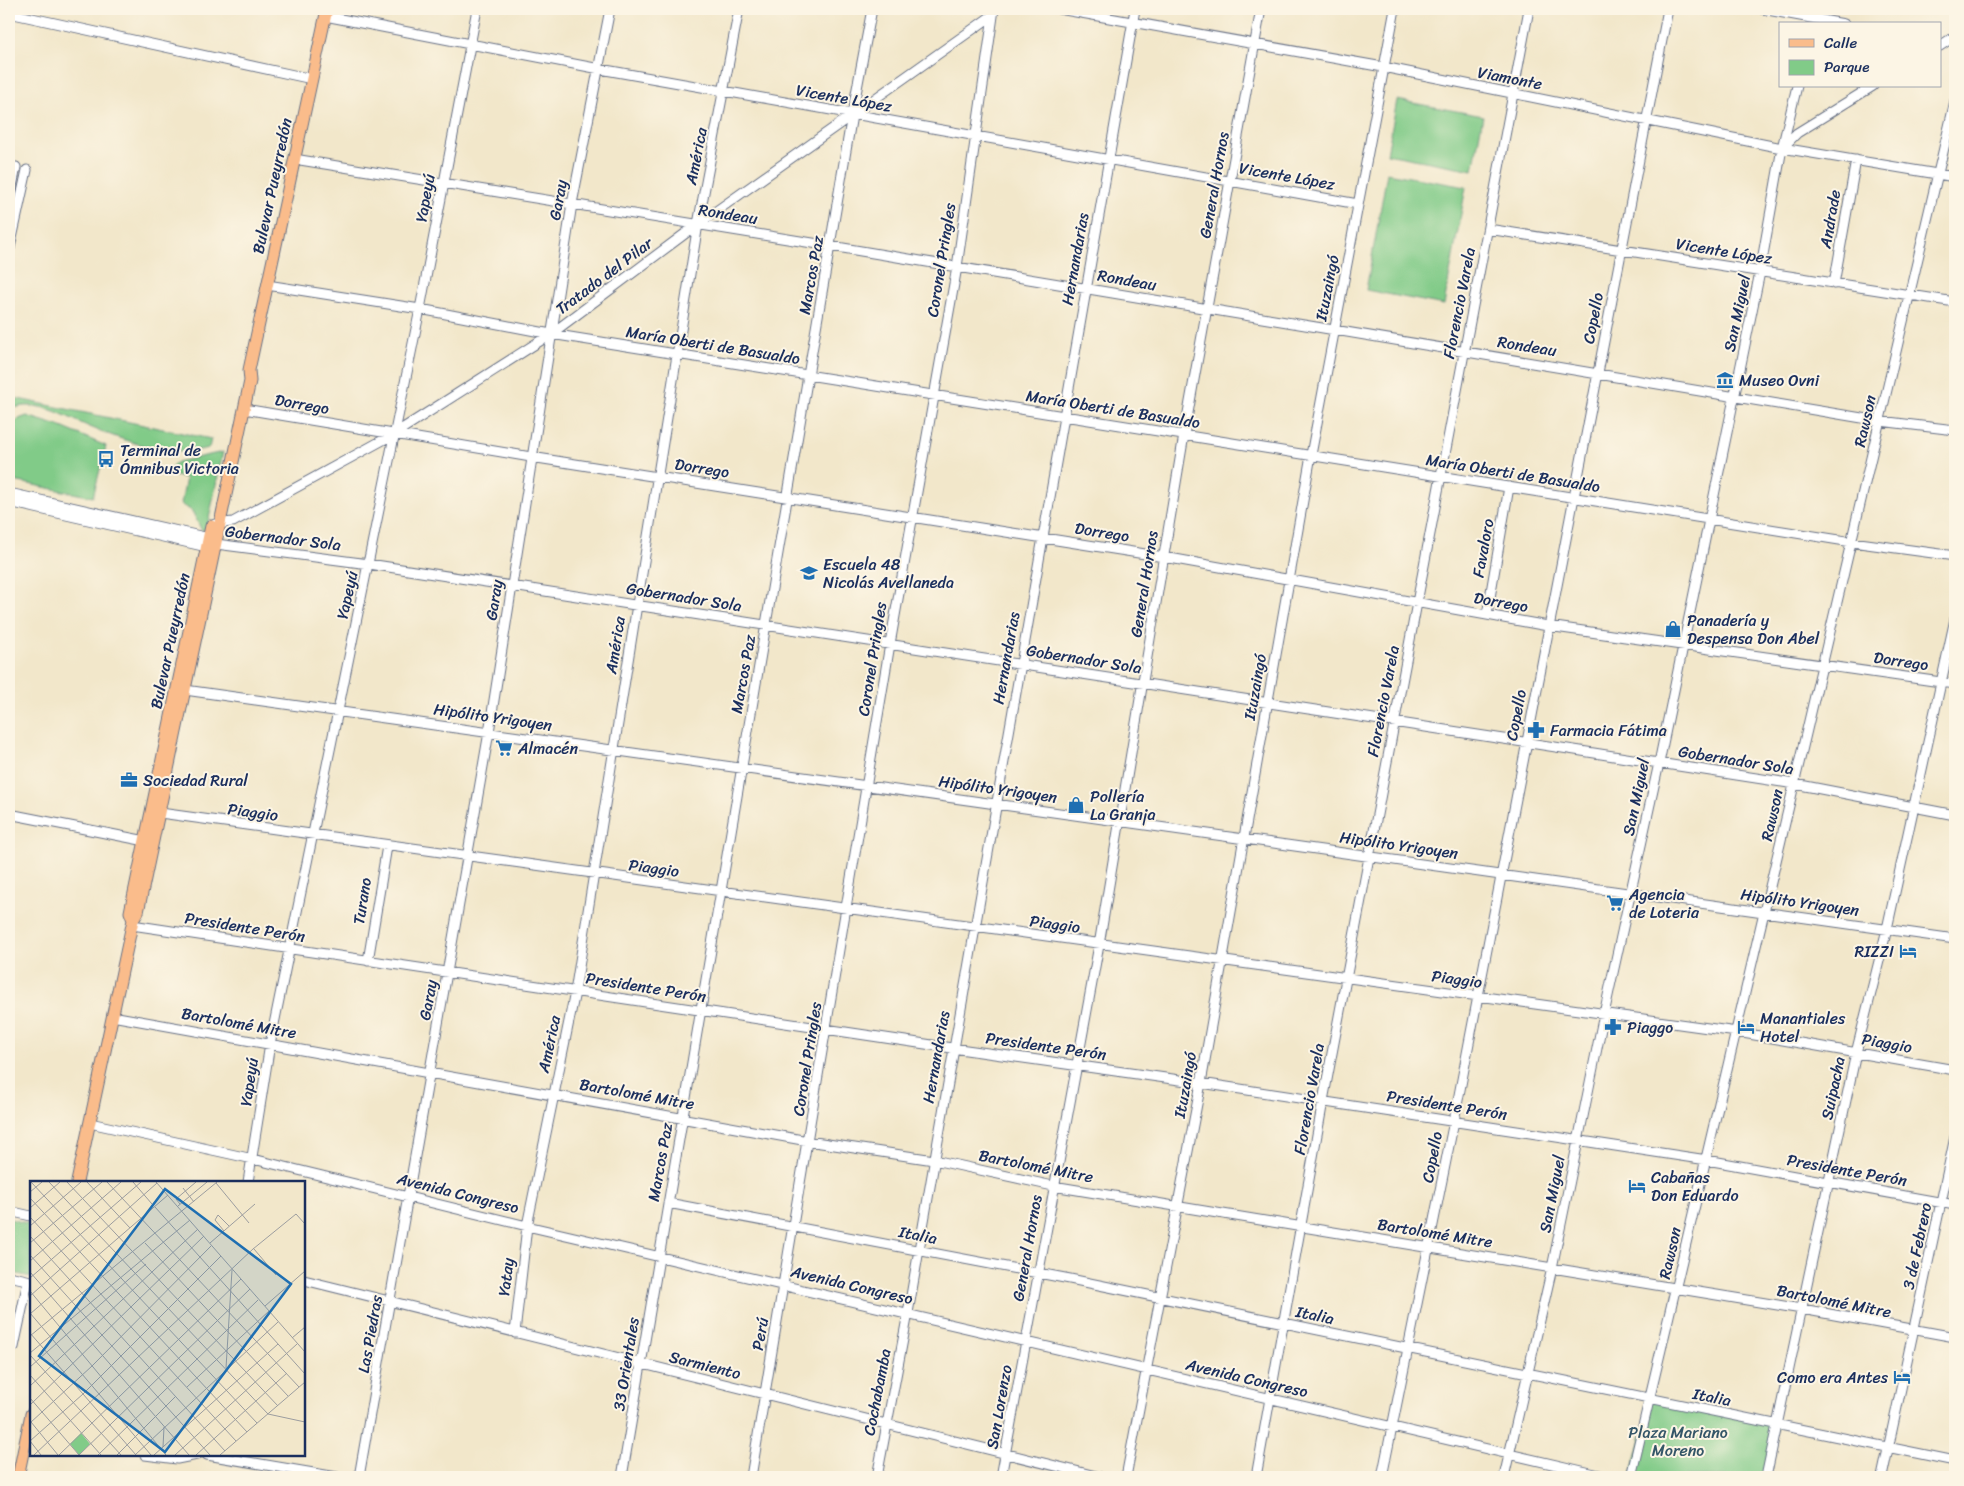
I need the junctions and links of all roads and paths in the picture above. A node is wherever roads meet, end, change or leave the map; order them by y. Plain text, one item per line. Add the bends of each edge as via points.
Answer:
1 (477, 9) edge
2 (610, 9) edge
3 (739, 9) edge
4 (872, 9) edge
5 (1059, 9) edge
6 (1135, 9) edge
7 (1261, 9) edge
8 (1395, 9) edge
9 (1529, 9) edge
10 (1668, 9) edge
11 (1762, 9) edge
12 (326, 12) edge
13 (993, 12) edge
14 (9, 13) edge
15 (1813, 17) edge
16 (1133, 22) junction
17 (1835, 22) edge
18 (1955, 36) edge
19 (1942, 43) edge
20 (470, 44) junction
21 (1254, 44) junction
22 (1955, 45) edge
23 (1383, 68) junction
24 (600, 69) junction
25 (312, 79) junction
26 (1796, 88) edge
27 (1871, 88) edge
28 (724, 91) junction
29 (1514, 94) junction
30 (1955, 101) edge
31 (852, 115) junction
32 (1646, 120) junction
33 (974, 135) junction
34 (1782, 148) junction
35 (294, 159) junction
36 (1108, 160) junction
37 (1856, 160) junction
38 (16, 167) dead end
39 (27, 170) dead end
40 (1938, 175) junction
41 (1955, 177) edge
42 (13, 181) junction
43 (1230, 181) junction
44 (24, 183) junction
45 (443, 183) junction
46 (9, 201) edge
47 (572, 204) junction
48 (1358, 204) junction
49 (698, 224) junction
50 (1488, 229) junction
51 (831, 246) junction
52 (1621, 250) junction
53 (9, 252) edge
54 (957, 266) junction
55 (1760, 272) junction
56 (1834, 284) junction
57 (267, 285) junction
58 (1085, 288) junction
59 (1910, 296) junction
60 (1955, 302) edge
61 (1207, 308) junction
62 (420, 309) junction
63 (1334, 330) junction
64 (551, 334) junction
65 (1464, 351) junction
66 (677, 354) junction
67 (249, 370) junction
68 (1597, 373) junction
69 (808, 375) junction
70 (934, 395) junction
71 (1735, 396) junction
72 (244, 409) junction
73 (1063, 416) junction
74 (1880, 421) junction
75 (1955, 430) edge
76 (394, 434) junction
77 (1184, 435) junction
78 (1311, 455) junction
79 (531, 457) junction
80 (1441, 476) junction
81 (658, 477) junction
82 (1509, 487) junction
83 (9, 493) edge
84 (788, 497) junction
85 (1573, 498) junction
86 (9, 502) edge
87 (911, 518) junction
88 (1709, 519) junction
89 (216, 524) junction
90 (1042, 537) junction
91 (1852, 542) junction
92 (210, 543) junction
93 (1955, 556) edge
94 (1164, 557) junction
95 (369, 564) junction
96 (1289, 579) junction
97 (511, 586) junction
98 (1417, 602) junction
99 (637, 605) junction
100 (1487, 615) junction
101 (1955, 620) edge
102 (766, 625) junction
103 (1548, 626) junction
104 (890, 644) junction
105 (1683, 645) junction
106 (1020, 664) junction
107 (1823, 665) junction
108 (1941, 682) junction
109 (1143, 683) junction
110 (1955, 684) edge
111 (185, 690) junction
112 (1268, 702) junction
113 (336, 712) junction
114 (1395, 722) junction
115 (489, 732) junction
116 (1526, 742) junction
117 (614, 749) junction
118 (1659, 763) junction
119 (742, 768) junction
120 (1795, 784) junction
121 (867, 785) junction
122 (997, 804) junction
123 (1913, 807) junction
124 (155, 812) junction
125 (9, 814) edge
126 (1955, 815) edge
127 (1120, 821) junction
128 (312, 835) junction
129 (1244, 838) junction
130 (149, 841) junction
131 (387, 846) junction
132 (1370, 856) junction
133 (468, 857) junction
134 (594, 874) junction
135 (1501, 875) junction
136 (721, 892) junction
137 (1630, 893) junction
138 (846, 910) junction
139 (1765, 912) junction
140 (132, 922) junction
141 (974, 928) junction
142 (1887, 929) junction
143 (1955, 939) edge
144 (1098, 945) junction
145 (289, 949) junction
146 (368, 961) junction
147 (1222, 962) junction
148 (448, 973) junction
149 (1346, 980) junction
150 (575, 992) junction
151 (1478, 997) junction
152 (701, 1011) junction
153 (1604, 1014) junction
154 (112, 1016) junction
155 (827, 1029) junction
156 (1737, 1032) junction
157 (270, 1044) junction
158 (952, 1048) junction
159 (1856, 1053) junction
160 (1075, 1065) junction
161 (1955, 1070) edge
162 (431, 1074) junction
163 (1201, 1083) junction
164 (554, 1095) junction
165 (1323, 1101) junction
166 (683, 1117) junction
167 (1454, 1121) junction
168 (90, 1123) junction
169 (1955, 1137) edge
170 (1578, 1140) junction
171 (808, 1141) junction
172 (253, 1159) junction
173 (934, 1160) junction
174 (1707, 1160) junction
175 (77, 1181) edge
176 (248, 1181) edge
177 (1828, 1182) junction
178 (1053, 1186) junction
179 (410, 1197) junction
180 (668, 1203) junction
181 (1942, 1203) junction
182 (1178, 1206) junction
183 (1955, 1206) edge
184 (9, 1211) edge
185 (30, 1216) edge
186 (527, 1226) junction
187 (1301, 1226) junction
188 (794, 1227) junction
189 (1429, 1247) junction
190 (918, 1251) junction
191 (659, 1256) junction
192 (1552, 1268) junction
193 (1038, 1273) junction
194 (9, 1276) edge
195 (305, 1280) edge
196 (30, 1281) edge
197 (784, 1285) junction
198 (1677, 1288) junction
199 (1160, 1298) junction
200 (391, 1302) junction
201 (1802, 1309) junction
202 (908, 1313) junction
203 (1283, 1324) junction
204 (515, 1332) junction
205 (1915, 1332) junction
206 (1955, 1337) edge
207 (1026, 1341) junction
208 (9, 1346) edge
209 (1408, 1350) junction
210 (641, 1364) junction
211 (1147, 1370) junction
212 (1528, 1374) junction
213 (765, 1395) junction
214 (1270, 1399) junction
215 (1651, 1400) junction
216 (886, 1426) junction
217 (1778, 1426) junction
218 (1392, 1427) junction
219 (30, 1430) edge
220 (1890, 1448) junction
221 (1005, 1454) junction
222 (1509, 1454) junction
223 (152, 1456) edge
224 (186, 1456) edge
225 (213, 1456) edge
226 (1955, 1461) edge
227 (18, 1477) edge
228 (337, 1477) edge
229 (359, 1477) edge
230 (622, 1477) edge
231 (751, 1477) edge
232 (877, 1477) edge
233 (1001, 1477) edge
234 (1100, 1477) edge
235 (1126, 1477) edge
236 (1256, 1477) edge
237 (1382, 1477) edge
238 (1504, 1477) edge
239 (1608, 1477) edge
240 (1631, 1477) edge
241 (1766, 1477) edge
242 (1882, 1477) edge

1 - 20 street, Yapeyú
2 - 24 street, Garay
3 - 28 street, América
4 - 31 street, Marcos Paz
5 - 16 street, Viamonte
6 - 16 street, Hernandarias
7 - 21 street, General Hornos
8 - 23 street, Ituzaingó
9 - 29 street, Florencio Varela
10 - 32 street, Copello
11 - 15 street
12 - 20 street, Vicente López
12 - 25 main road, Bulevar Pueyrredón
13 - 31 street, Tratado del Pilar
13 - 33 street, Coronel Pringles
14 - 25 street
15 - 17 street
16 - 21 street, Viamonte
16 - 36 street, Hernandarias
18 - 19 street
19 - 22 street
20 - 24 street, Vicente López
20 - 45 street, Yapeyú
21 - 23 street, Viamonte
21 - 43 street, General Hornos
23 - 29 street, Viamonte
23 - 48 street, Ituzaingó
24 - 28 street, Vicente López
24 - 47 street, Garay
25 - 35 main road, Bulevar Pueyrredón
26 - 34 street, San Miguel
27 - 34 street via 1797,133
28 - 31 street, Vicente López
28 - 49 street, América
29 - 32 street, Viamonte
29 - 50 street, Florencio Varela
30 - 40 street, Rawson
31 - 33 street, Vicente López
31 - 49 street, Tratado del Pilar
31 - 51 street, Marcos Paz
32 - 34 street, Viamonte
32 - 52 street, Copello
33 - 36 street, Vicente López
33 - 54 street, Coronel Pringles
34 - 37 street, Viamonte
34 - 55 street, San Miguel
35 - 45 street, Rondeau
35 - 57 main road, Bulevar Pueyrredón
36 - 43 street, Vicente López
36 - 58 street, Hernandarias
37 - 40 street, Viamonte
37 - 56 street, Andrade
38 - 42 street
39 - 44 street
40 - 41 street, Viamonte
40 - 59 street, Rawson
42 - 44 street
42 - 46 street
43 - 48 street, Vicente López
43 - 61 street, General Hornos
44 - 53 street
45 - 47 street, Rondeau
45 - 62 street, Yapeyú
47 - 49 street, Rondeau
47 - 64 street, Garay
48 - 63 street, Ituzaingó
49 - 51 street, Rondeau
49 - 64 street, Tratado del Pilar
49 - 66 street, América
50 - 52 street, Vicente López
50 - 65 street, Florencio Varela
51 - 54 street, Rondeau
51 - 69 street, Marcos Paz
52 - 55 street, Vicente López
52 - 68 street, Copello
54 - 58 street, Rondeau
54 - 70 street, Coronel Pringles
55 - 56 street, Vicente López
55 - 71 street, San Miguel
56 - 59 street, Vicente López
57 - 62 street, María Oberti de Basualdo
57 - 67 main road, Bulevar Pueyrredón
58 - 61 street, Rondeau
58 - 73 street, Hernandarias
59 - 60 street, Vicente López
59 - 74 street, Rawson
61 - 63 street, Rondeau
61 - 77 street, General Hornos
62 - 64 street, María Oberti de Basualdo
62 - 76 street, Yapeyú
63 - 65 street, Rondeau
63 - 78 street, Ituzaingó
64 - 66 street, María Oberti de Basualdo
64 - 76 street, Tratado del Pilar
64 - 79 street, Garay
65 - 68 street, Rondeau
65 - 80 street, Florencio Varela
66 - 69 street, María Oberti de Basualdo
66 - 81 street, América
67 - 72 main road, Bulevar Pueyrredón
67 - 89 main road, Bulevar Pueyrredón via 243,379
68 - 71 street, Rondeau
68 - 85 street, Copello
69 - 70 street, María Oberti de Basualdo
69 - 84 street, Marcos Paz
70 - 73 street, María Oberti de Basualdo
70 - 87 street, Coronel Pringles
71 - 74 street, Rondeau
71 - 88 street, San Miguel
72 - 76 street, Dorrego
72 - 89 main road, Bulevar Pueyrredón
73 - 77 street, María Oberti de Basualdo
73 - 90 street, Hernandarias
74 - 75 street, Rondeau
74 - 91 street, Rawson
76 - 79 street, Dorrego
76 - 89 street, Tratado del Pilar via 234,522
76 - 95 street, Yapeyú
77 - 78 street, María Oberti de Basualdo
77 - 94 street, General Hornos
78 - 80 street, María Oberti de Basualdo
78 - 96 street, Ituzaingó
79 - 81 street, Dorrego
79 - 97 street, Garay
80 - 82 street, María Oberti de Basualdo
80 - 98 street, Florencio Varela
81 - 84 street, Dorrego
81 - 99 street, América
82 - 85 street, María Oberti de Basualdo
82 - 100 street, Favaloro
83 - 92 street
84 - 87 street, Dorrego
84 - 102 street, Marcos Paz
85 - 88 street, María Oberti de Basualdo
85 - 103 street, Copello
86 - 92 street
87 - 90 street, Dorrego
87 - 104 street, Coronel Pringles
88 - 91 street, María Oberti de Basualdo
88 - 105 street, San Miguel
89 - 92 main road, Bulevar Pueyrredón
90 - 94 street, Dorrego
90 - 106 street, Hernandarias
91 - 93 street, María Oberti de Basualdo
91 - 107 street, Rawson
92 - 95 street, Gobernador Sola
92 - 111 main road, Bulevar Pueyrredón
92 - 124 main road, Bulevar Pueyrredón
94 - 96 street, Dorrego
94 - 109 street, General Hornos
95 - 97 street, Gobernador Sola
95 - 113 street, Yapeyú
96 - 98 street, Dorrego
96 - 112 street, Ituzaingó
97 - 99 street, Gobernador Sola
97 - 115 street, Garay
98 - 100 street, Dorrego
98 - 114 street, Florencio Varela
99 - 102 street, Gobernador Sola
99 - 117 street, América
100 - 103 street, Dorrego
101 - 108 street, Suipacha
102 - 104 street, Gobernador Sola
102 - 119 street, Marcos Paz
103 - 105 street, Dorrego
103 - 116 street, Copello
104 - 106 street, Gobernador Sola
104 - 121 street, Coronel Pringles
105 - 107 street, Dorrego
105 - 118 street, San Miguel
106 - 109 street, Gobernador Sola
106 - 122 street, Hernandarias
107 - 108 street, Dorrego
107 - 120 street, Rawson
108 - 110 street, Dorrego
108 - 123 street, Suipacha
109 - 112 street, Gobernador Sola
109 - 127 street, General Hornos
111 - 113 street, Hipólito Yrigoyen
111 - 124 main road, Bulevar Pueyrredón
112 - 114 street, Gobernador Sola
112 - 129 street, Ituzaingó
113 - 115 street, Hipólito Yrigoyen
113 - 128 street, Yapeyú
114 - 116 street, Gobernador Sola
114 - 132 street, Florencio Varela
115 - 117 street, Hipólito Yrigoyen
115 - 133 street, Garay
116 - 118 street, Gobernador Sola
116 - 135 street, Copello
117 - 119 street, Hipólito Yrigoyen
117 - 134 street, América
118 - 120 street, Gobernador Sola
118 - 137 street, San Miguel
119 - 121 street, Hipólito Yrigoyen
119 - 136 street, Marcos Paz
120 - 123 street, Gobernador Sola
120 - 139 street, Rawson
121 - 122 street, Hipólito Yrigoyen
121 - 138 street, Coronel Pringles
122 - 127 street, Hipólito Yrigoyen
122 - 141 street, Hernandarias
123 - 126 street, Gobernador Sola
123 - 142 street, Suipacha
124 - 128 street, Piaggio
124 - 130 main road, Bulevar Pueyrredón
125 - 130 street
127 - 129 street, Hipólito Yrigoyen
127 - 144 street, General Hornos
128 - 131 street, Piaggio
128 - 145 street, Yapeyú
129 - 132 street, Hipólito Yrigoyen
129 - 147 street, Ituzaingó
130 - 140 main road, Bulevar Pueyrredón via 138,912
131 - 133 street, Piaggio
131 - 146 street, Turano
132 - 135 street, Hipólito Yrigoyen
132 - 149 street, Florencio Varela
133 - 134 street, Piaggio
133 - 148 street, Garay
134 - 136 street, Piaggio
134 - 150 street, América
135 - 137 street, Hipólito Yrigoyen
135 - 151 street, Copello
136 - 138 street, Piaggio
136 - 152 street, Marcos Paz
137 - 139 street, Hipólito Yrigoyen
137 - 153 street, San Miguel
138 - 141 street, Piaggio
138 - 155 street, Coronel Pringles
139 - 142 street, Hipólito Yrigoyen
139 - 156 street, Rawson
140 - 145 street, Presidente Perón
140 - 154 main road, Bulevar Pueyrredón
141 - 144 street, Piaggio
141 - 158 street, Hernandarias
142 - 143 street, Hipólito Yrigoyen
142 - 159 street, Suipacha
144 - 147 street, Piaggio
144 - 160 street, General Hornos
145 - 146 street, Presidente Perón
145 - 157 street, Yapeyú
146 - 148 street, Presidente Perón
147 - 149 street, Piaggio
147 - 163 street, Ituzaingó
148 - 150 street, Presidente Perón
148 - 162 street, Garay
149 - 151 street, Piaggio
149 - 165 street, Florencio Varela
150 - 152 street, Presidente Perón
150 - 164 street, América
151 - 153 street, Piaggio
151 - 167 street, Copello
152 - 155 street, Presidente Perón
152 - 166 street, Marcos Paz
153 - 156 street, Piaggio
153 - 170 street, San Miguel
154 - 157 street, Bartolomé Mitre
154 - 168 main road, Bulevar Pueyrredón
155 - 158 street, Presidente Perón
155 - 171 street, Coronel Pringles
156 - 159 street, Piaggio
156 - 174 street, Rawson
157 - 162 street, Bartolomé Mitre
157 - 172 street, Yapeyú
158 - 160 street, Presidente Perón
158 - 173 street, Hernandarias
159 - 161 street, Piaggio
159 - 177 street, Suipacha
160 - 163 street, Presidente Perón
160 - 178 street, General Hornos
162 - 164 street, Bartolomé Mitre
162 - 179 street, Garay
163 - 165 street, Presidente Perón
163 - 182 street, Ituzaingó
164 - 166 street, Bartolomé Mitre
164 - 186 street, América
165 - 167 street, Presidente Perón
165 - 187 street, Florencio Varela
166 - 171 street, Bartolomé Mitre
166 - 180 street, Marcos Paz
167 - 170 street, Presidente Perón
167 - 189 street, Copello
168 - 172 street, Avenida Congreso
168 - 175 main road, Bulevar Pueyrredón
169 - 181 street, 3 de Febrero
170 - 174 street, Presidente Perón
170 - 192 street, San Miguel
171 - 173 street, Bartolomé Mitre
171 - 188 street, Coronel Pringles
172 - 176 street, Yapeyú
172 - 179 street, Avenida Congreso
173 - 178 street, Bartolomé Mitre
173 - 190 street, Hernandarias
174 - 177 street, Presidente Perón
174 - 198 street, Rawson
177 - 181 street, Presidente Perón
177 - 201 street, Suipacha
178 - 182 street, Bartolomé Mitre
178 - 193 street, General Hornos
179 - 186 street, Avenida Congreso
179 - 200 street, Las Piedras
180 - 188 street, Italia
180 - 191 street, Marcos Paz
181 - 183 street, Presidente Perón
181 - 205 street, 3 de Febrero
182 - 187 street, Bartolomé Mitre
182 - 199 street, Ituzaingó
184 - 185 street
186 - 191 street, Avenida Congreso
186 - 204 street, Yatay
187 - 189 street, Bartolomé Mitre
187 - 203 street, Florencio Varela
188 - 190 street, Italia
188 - 197 street, Coronel Pringles
189 - 192 street, Bartolomé Mitre
189 - 209 street, Copello
190 - 193 street, Italia
190 - 202 street, Hernandarias
191 - 197 street, Avenida Congreso
191 - 210 street, 33 Orientales
192 - 198 street, Bartolomé Mitre
192 - 212 street, San Miguel
193 - 199 street, Italia
193 - 207 street, General Hornos
194 - 196 street
195 - 200 street, Sarmiento
196 - 208 street via 14,1347
197 - 202 street, Avenida Congreso
197 - 213 street, Perú
198 - 201 street, Bartolomé Mitre
198 - 215 street, Rawson
199 - 203 street, Italia
199 - 211 street, Ituzaingó
200 - 204 street, Sarmiento
200 - 229 street, Las Piedras
201 - 205 street, Bartolomé Mitre
201 - 217 street, Suipacha
202 - 207 street, Avenida Congreso
202 - 216 street, Cochabamba
203 - 209 street, Italia
203 - 214 street, Florencio Varela
204 - 210 street, Sarmiento
205 - 206 street, Bartolomé Mitre
205 - 220 street, 3 de Febrero
207 - 211 street, Avenida Congreso
207 - 221 street, San Lorenzo
209 - 212 street, Italia
209 - 218 street, Copello
210 - 213 street, Sarmiento
210 - 230 street, 33 Orientales
211 - 214 street, Avenida Congreso
211 - 235 street, Ituzaingó
212 - 215 street, Italia
212 - 222 street, San Miguel
213 - 216 street, Sarmiento
213 - 231 street, Perú
214 - 218 street, Avenida Congreso
214 - 236 street, Florencio Varela
215 - 217 street, Italia
215 - 240 street, Rawson
216 - 221 street, Sarmiento
216 - 232 street, Cochabamba
217 - 220 street, Italia
217 - 241 street, Suipacha
218 - 222 street, Avenida Congreso
218 - 237 street, Copello
219 - 227 main road
220 - 226 street, Italia
220 - 242 street, 3 de Febrero
221 - 233 street, San Lorenzo
221 - 234 street, Sarmiento
222 - 238 street, San Miguel
222 - 239 street, Avenida Congreso
223 - 224 street via 176,1459
225 - 228 street

